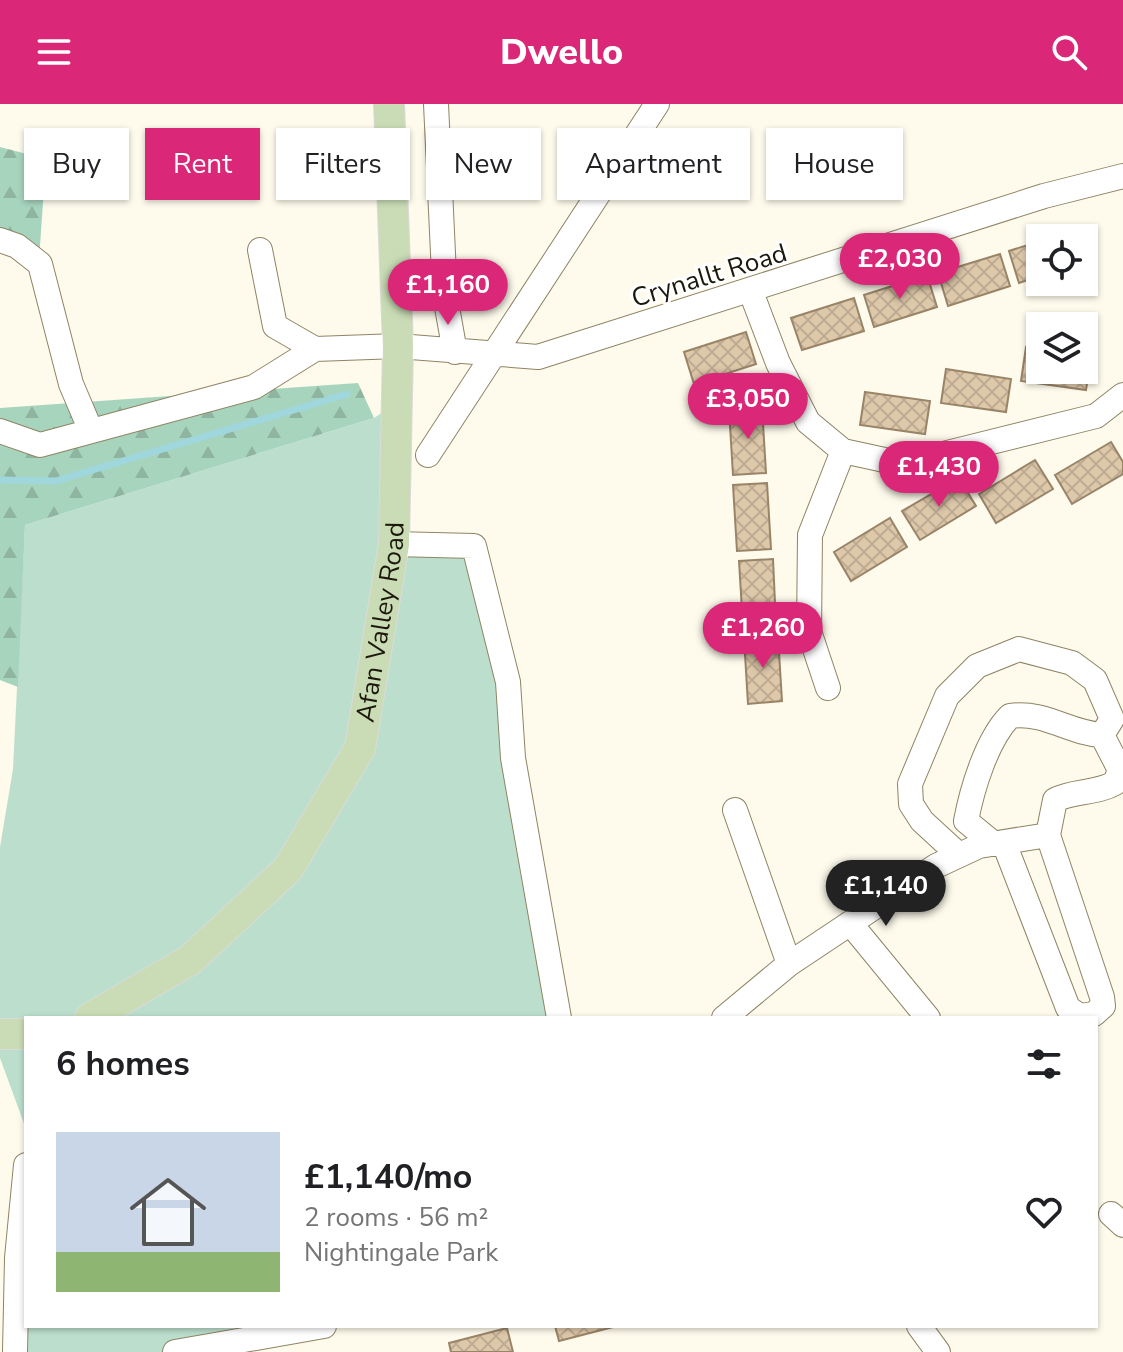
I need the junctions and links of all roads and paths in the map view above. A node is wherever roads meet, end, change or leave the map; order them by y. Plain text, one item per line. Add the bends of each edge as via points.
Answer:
1 (389, 104) edge
2 (436, 104) edge
3 (657, 104) edge
4 (1123, 176) edge
5 (0, 240) edge
6 (260, 250) dead end
7 (751, 292) junction
8 (398, 346) junction
9 (315, 349) junction
10 (455, 352) junction
11 (494, 356) junction
12 (1123, 395) edge
13 (0, 431) edge
14 (91, 431) junction
15 (843, 451) junction
16 (428, 455) dead end
17 (394, 544) junction
18 (828, 688) dead end
19 (1102, 735) junction
20 (735, 810) dead end
21 (1048, 835) junction
22 (999, 844) junction
23 (959, 855) junction
24 (850, 923) junction
25 (789, 964) junction
26 (93, 1016) edge
27 (559, 1016) edge
28 (726, 1016) edge
29 (926, 1016) edge
30 (0, 1034) edge
31 (24, 1034) edge
32 (24, 1186) edge
33 (313, 1328) edge
34 (920, 1328) edge
35 (15, 1352) edge
36 (175, 1352) edge
37 (938, 1352) edge

1 - 8 main road, Afan Valley Road
2 - 10 street via 445,296
3 - 11 street
4 - 7 street, Crynallt Road via 1044,196
5 - 14 street via 40,264 71,384
6 - 9 street via 275,326
7 - 11 street, Crynallt Road via 538,357
7 - 15 street via 808,422
8 - 9 street, Crynallt Road
8 - 10 street, Crynallt Road
8 - 17 main road, Afan Valley Road
9 - 14 street via 254,387
10 - 11 street, Crynallt Road
11 - 16 street
12 - 15 street via 1096,416 903,464
13 - 14 street via 40,445
15 - 18 street via 810,535 809,631
17 - 26 main road, Afan Valley Road via 360,748 288,869 190,960
17 - 27 street via 474,546 508,682 513,758
19 - 21 street via 1120,770 1115,783 1102,791 1055,800
19 - 22 street via 1085,734 1035,714 1010,716 1001,725 966,821
19 - 23 street via 1112,719 1095,680 1072,663 1019,649 977,666 947,696 910,784 911,804 922,821
20 - 25 street
21 - 22 street
21 - 22 street via 1102,997 1103,1006 1094,1014 1080,1016 1068,1008
22 - 23 street
23 - 24 street
24 - 25 street
24 - 29 street
25 - 28 street
30 - 31 main road
32 - 35 street
33 - 36 street
34 - 37 street

